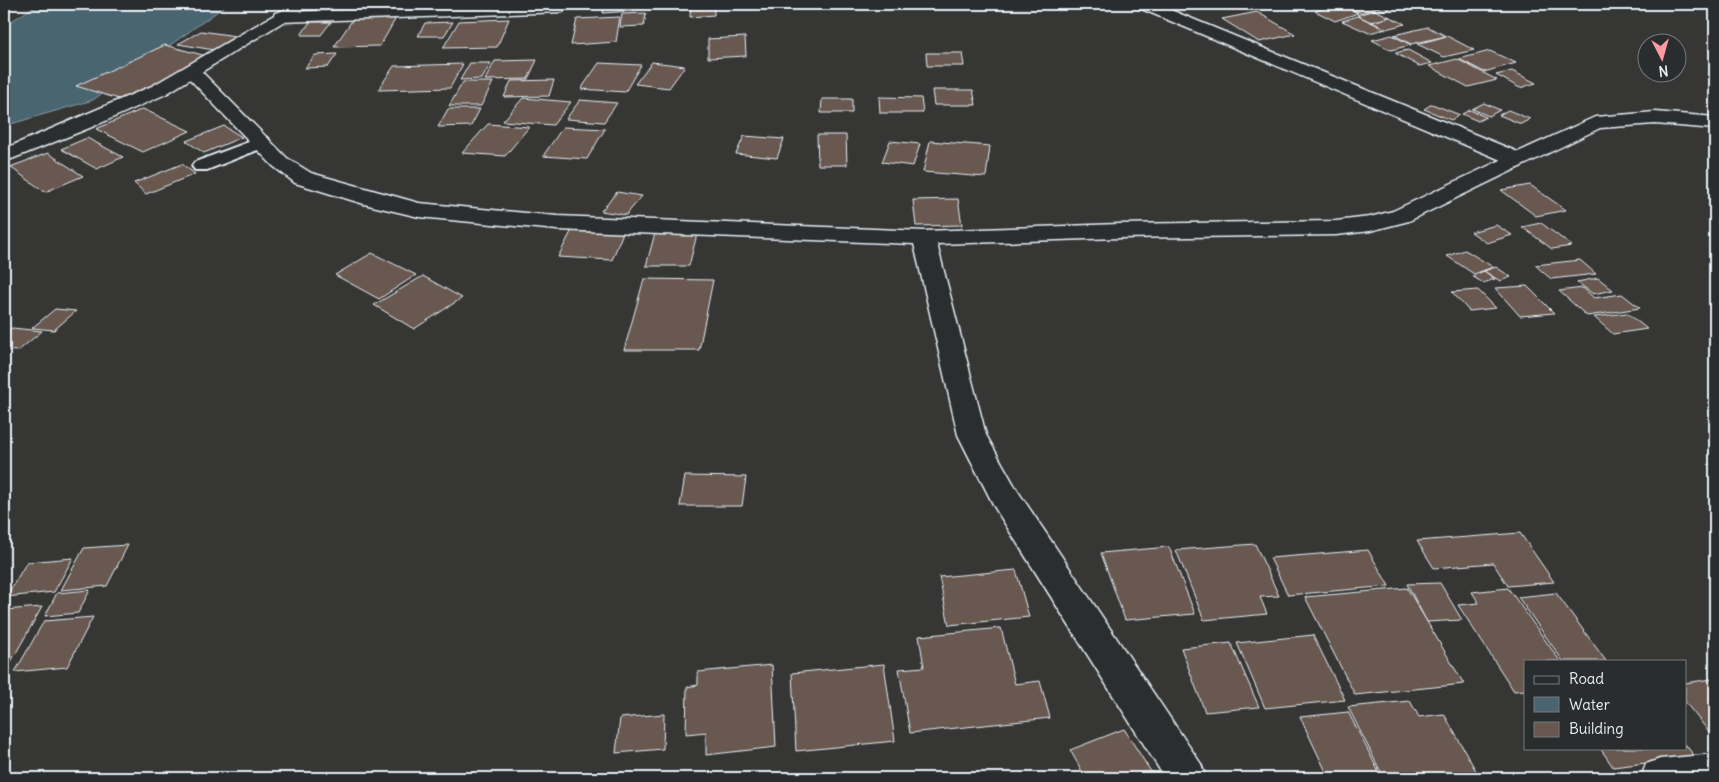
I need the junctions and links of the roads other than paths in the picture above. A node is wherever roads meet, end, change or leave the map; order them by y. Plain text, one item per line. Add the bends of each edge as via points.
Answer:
1 (304, 4) edge
2 (1143, 4) edge
3 (557, 9) dead end
4 (281, 17) junction
5 (192, 72) junction
6 (1715, 123) edge
7 (262, 142) junction
8 (4, 156) edge
9 (1517, 159) junction
10 (202, 166) dead end
11 (924, 238) junction
12 (1715, 773) edge
13 (1187, 778) edge
14 (1660, 778) edge

1 - 4 street
2 - 9 street
3 - 4 street
4 - 5 street
5 - 7 street
5 - 8 street via 159,90
6 - 9 street via 1652,116 1618,118 1595,123
7 - 10 lane
7 - 11 street via 280,162 302,178 419,210 557,223
9 - 11 street via 1401,216 1370,224 1336,228
11 - 13 street via 972,435 979,450 1006,499
12 - 14 street

